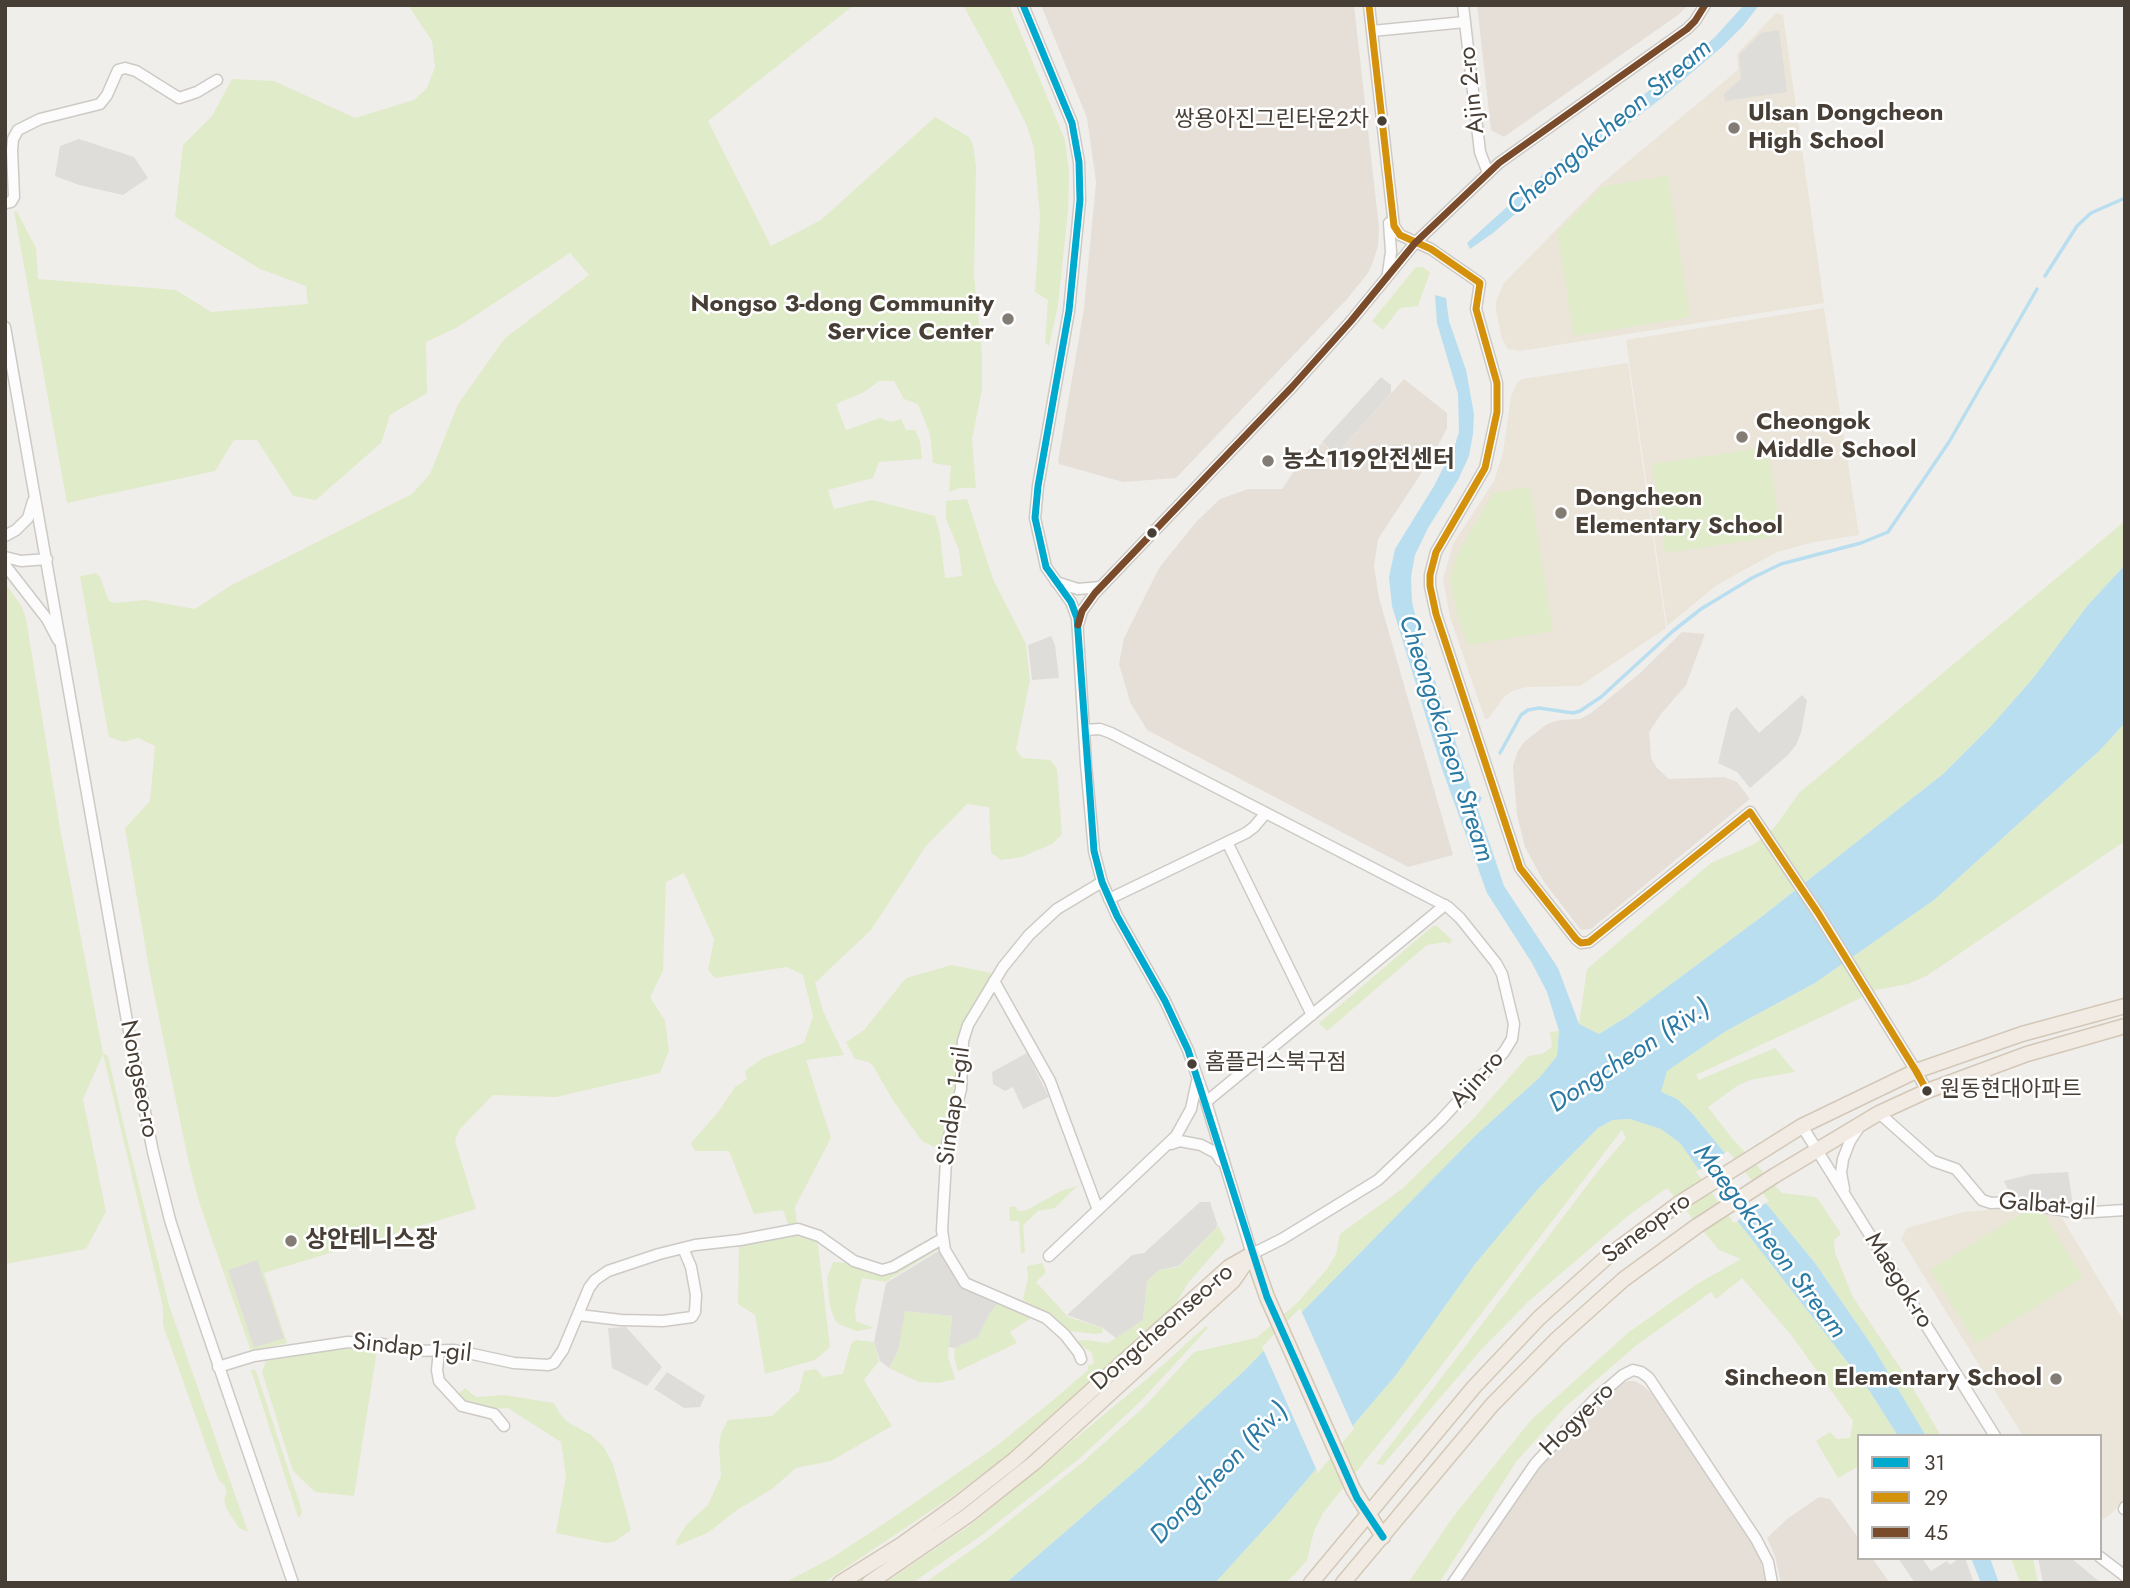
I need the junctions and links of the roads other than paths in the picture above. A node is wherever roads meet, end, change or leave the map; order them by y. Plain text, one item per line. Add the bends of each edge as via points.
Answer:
1 (1023, 5) edge
2 (1369, 5) edge
3 (1463, 5) edge
4 (1705, 5) edge
5 (1465, 22) junction
6 (1372, 32) junction
7 (217, 80) dead end
8 (1488, 173) junction
9 (1389, 189) junction
10 (5, 203) edge
11 (1415, 243) junction
12 (1388, 275) junction
13 (5, 327) edge
14 (34, 488) junction
15 (5, 536) edge
16 (5, 557) edge
17 (47, 559) junction
18 (5, 565) edge
19 (1056, 582) junction
20 (1101, 587) junction
21 (1078, 625) junction
22 (65, 662) junction
23 (1084, 730) junction
24 (1265, 814) junction
25 (1227, 842) junction
26 (1102, 882) junction
27 (1109, 899) junction
28 (1445, 905) junction
29 (994, 981) junction
30 (2125, 1006) edge
31 (1312, 1015) junction
32 (2125, 1026) edge
33 (1916, 1070) junction
34 (1197, 1074) junction
35 (1927, 1091) junction
36 (1206, 1102) junction
37 (1878, 1113) junction
38 (1863, 1122) junction
39 (1802, 1126) junction
40 (1168, 1145) junction
41 (1817, 1149) junction
42 (1227, 1170) junction
43 (1846, 1196) junction
44 (1098, 1210) junction
45 (2125, 1210) edge
46 (942, 1238) junction
47 (683, 1248) junction
48 (1252, 1254) junction
49 (1049, 1256) dead end
50 (579, 1315) junction
51 (439, 1351) junction
52 (1081, 1359) dead end
53 (218, 1367) junction
54 (504, 1426) dead end
55 (1994, 1434) edge
56 (1367, 1514) junction
57 (1382, 1537) junction
58 (2102, 1559) edge
59 (2125, 1576) edge
60 (293, 1583) edge
61 (840, 1583) edge
62 (869, 1583) edge
63 (1311, 1583) edge
64 (1343, 1583) edge
65 (1452, 1583) edge
66 (1772, 1583) edge

1 - 19 street via 1074,130 1080,184 1069,311 1035,507 1046,567
2 - 6 street
3 - 5 street, Ajin 2-ro
4 - 8 street via 1687,29
5 - 6 street
5 - 8 street, Ajin 2-ro via 1480,152
6 - 9 street
7 - 10 street via 179,98 136,71 118,70 100,104 40,119 18,130 12,150 14,197
8 - 11 street
9 - 11 street via 1394,226
9 - 12 street
11 - 12 street
11 - 33 street via 1480,283 1476,309 1497,383 1497,412 1485,468 1436,552 1430,586 1515,855 1527,880 1576,939 1585,943 1750,812
12 - 20 street via 1292,387
13 - 14 street, Nongseo-ro
14 - 15 street via 32,512
14 - 17 street, Nongseo-ro
16 - 17 street
17 - 22 street, Nongseo-ro
18 - 22 street via 47,619
19 - 20 street via 1078,589
19 - 21 street via 1071,602
20 - 21 street via 1082,611
21 - 23 street
22 - 53 street, Nongseo-ro via 153,1152
23 - 24 street, Ajin-ro via 1105,730
23 - 26 street via 1094,851
24 - 25 street via 1254,827
24 - 28 street, Ajin-ro
25 - 27 street
25 - 31 street
26 - 27 street
26 - 29 street, Sindap 1-gil via 1050,914
27 - 34 street via 1165,1001
28 - 31 street
28 - 48 street, Ajin-ro via 1500,969 1514,1024 1510,1045 1387,1172
29 - 44 street via 1050,1081
29 - 46 street, Sindap 1-gil via 963,1041 961,1089 947,1144
30 - 33 main road, Saneop-ro
31 - 36 street
32 - 35 main road, Saneop-ro via 2027,1054
33 - 35 street
33 - 39 main road, Saneop-ro
34 - 36 street
34 - 40 street via 1191,1109
35 - 37 main road, Saneop-ro
36 - 42 street
37 - 38 main road, Saneop-ro
37 - 45 street, Galbat-gil via 1933,1161 1956,1169 1982,1200 2078,1213
38 - 41 main road, Saneop-ro
38 - 43 street via 1843,1159
39 - 41 street, Maegok-ro
39 - 56 main road, Saneop-ro via 1678,1204 1607,1257 1539,1318 1474,1387
40 - 42 street via 1201,1145 1216,1153
40 - 44 street
41 - 43 street, Maegok-ro
41 - 57 main road, Saneop-ro via 1624,1279 1492,1405
42 - 48 street
43 - 55 street, Maegok-ro
44 - 49 street
46 - 47 street, Sindap 1-gil via 883,1270 854,1261 819,1236 797,1229
46 - 52 street, Sindap 1-gil via 965,1283 1046,1318
47 - 50 street, Sindap 1-gil via 600,1275
47 - 50 street via 696,1296 692,1317 639,1321
48 - 56 main road via 1266,1297
48 - 61 main road, Dongcheonseo-ro via 1229,1267 1014,1460 946,1513
48 - 62 main road, Dongcheonseo-ro via 1233,1281 1035,1462 967,1516
50 - 51 street, Sindap 1-gil via 563,1350 548,1365
51 - 53 street, Sindap 1-gil via 336,1342
51 - 54 street via 437,1375 447,1390 463,1406 494,1414
53 - 60 street, Nongseo-ro
56 - 57 main road
56 - 63 main road, Saneop-ro
57 - 64 main road, Saneop-ro
58 - 59 street
65 - 66 street, Hogye-ro via 1535,1464 1595,1399 1633,1370 1649,1378 1756,1539

